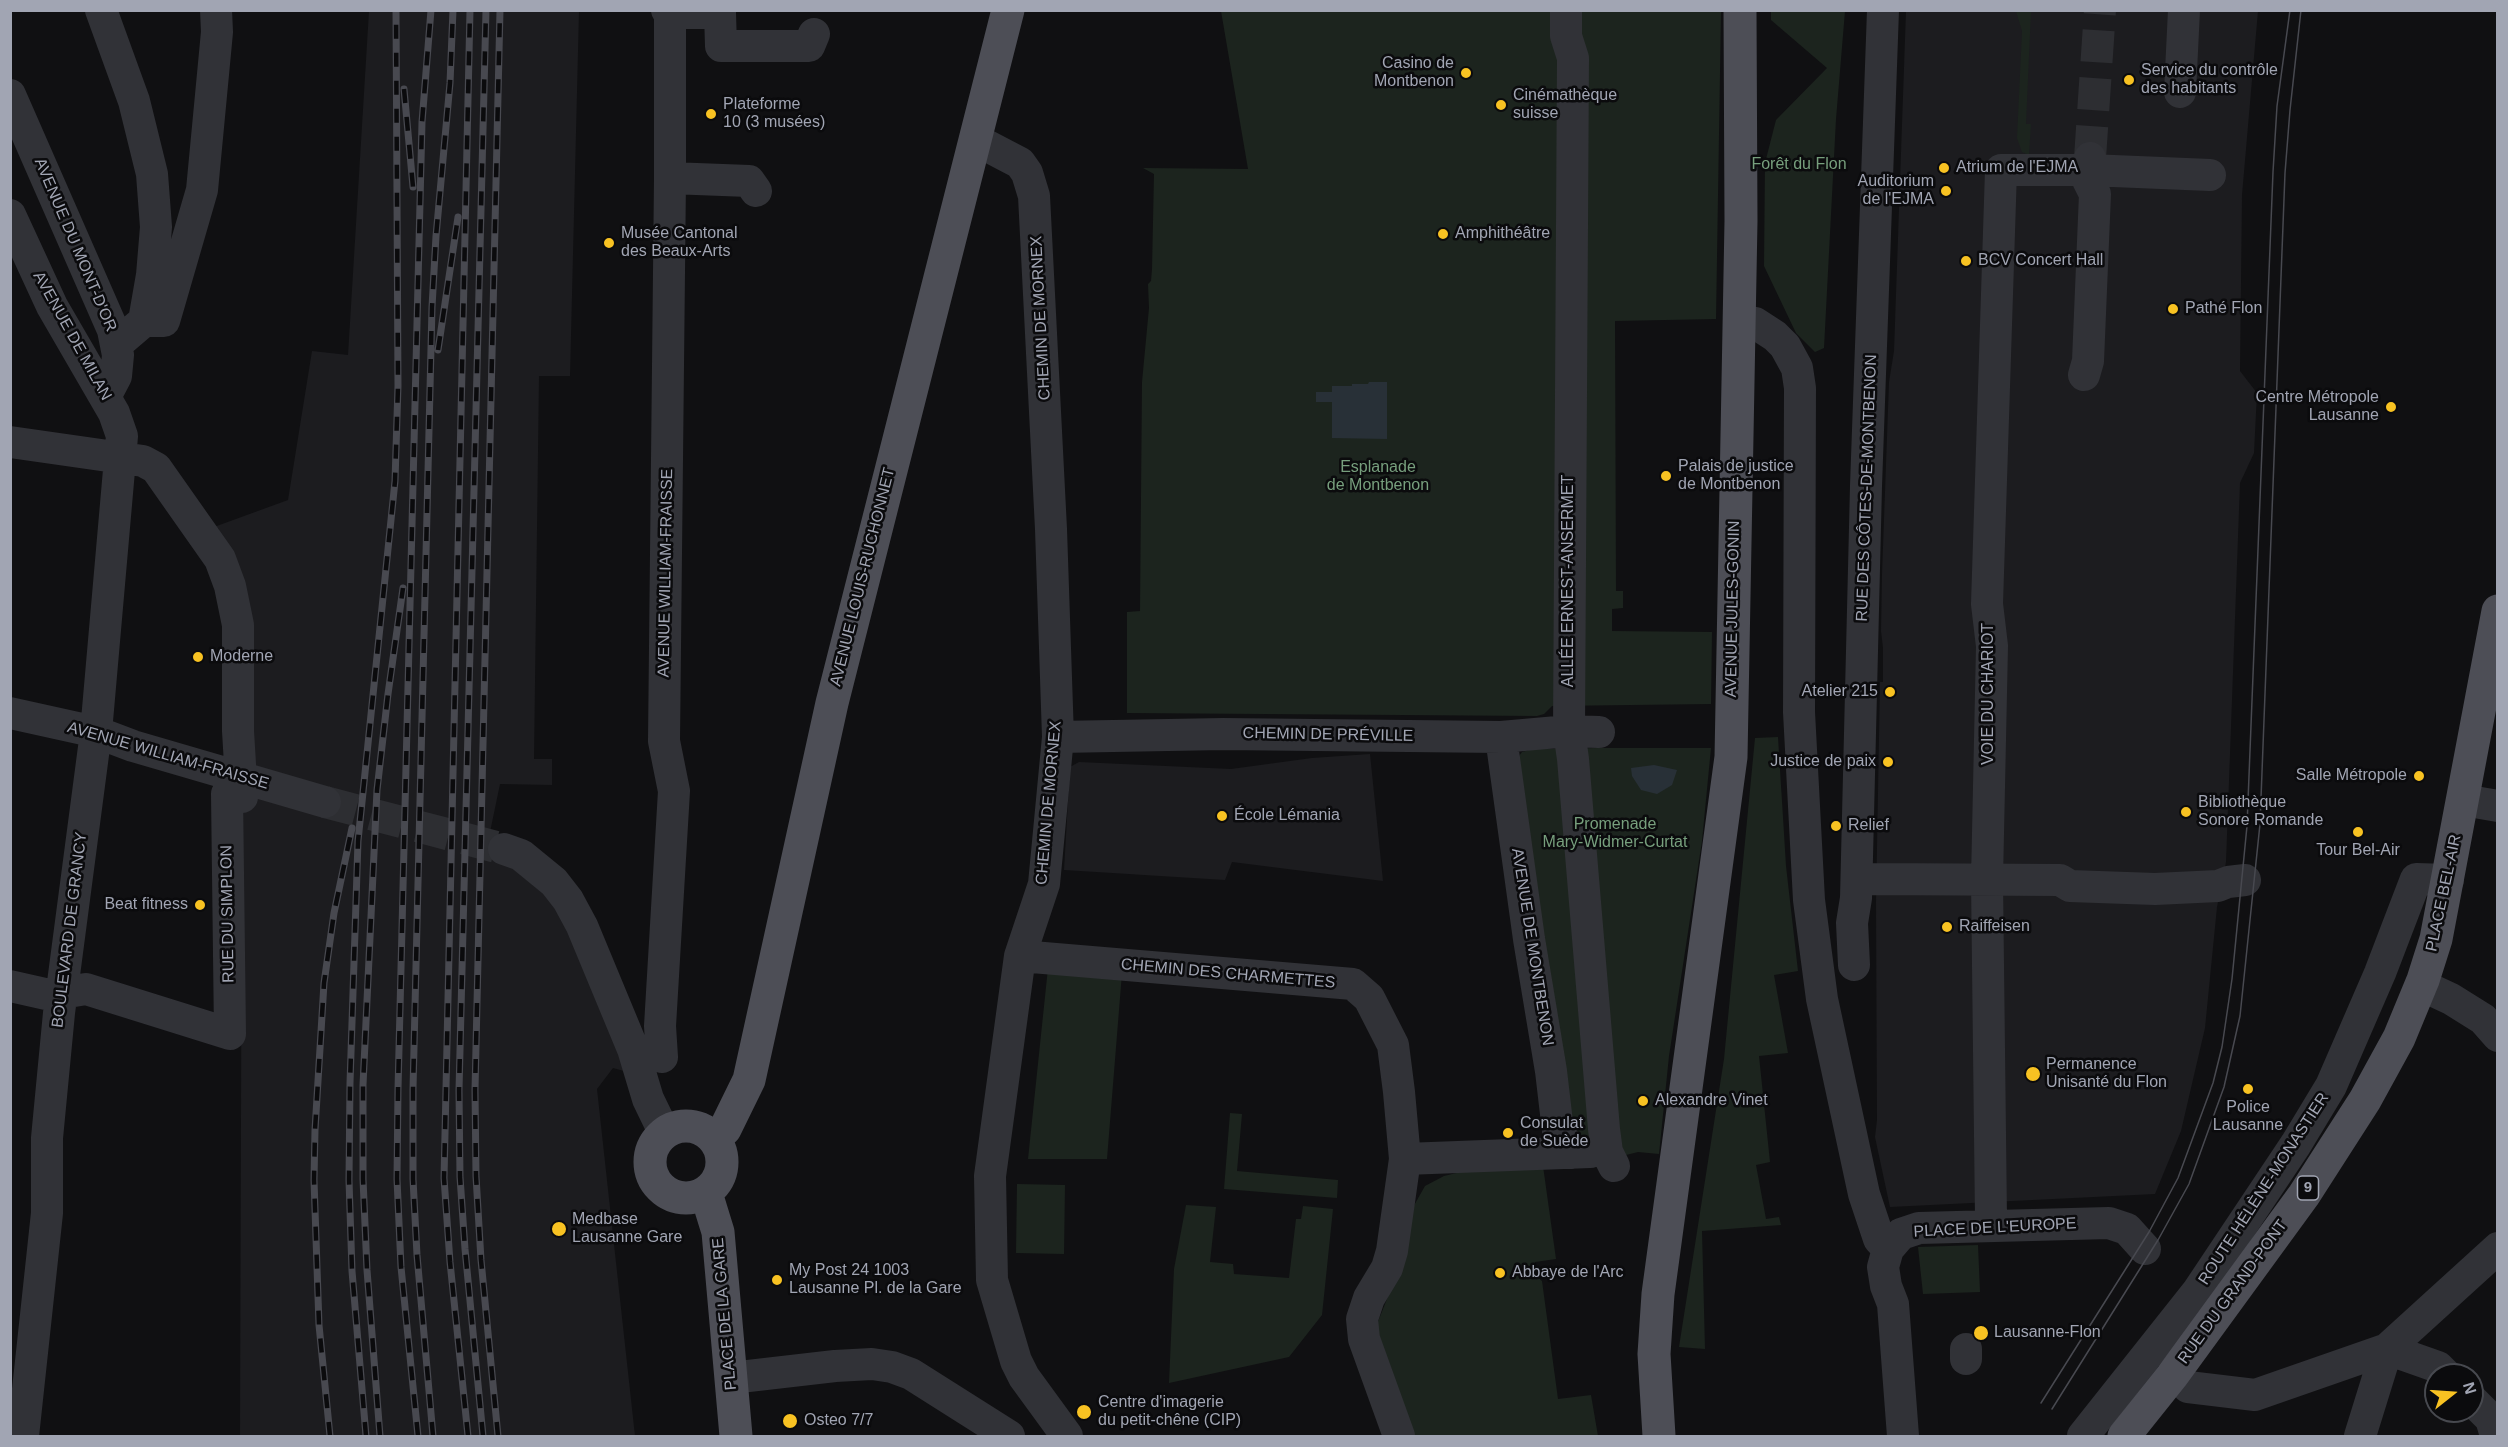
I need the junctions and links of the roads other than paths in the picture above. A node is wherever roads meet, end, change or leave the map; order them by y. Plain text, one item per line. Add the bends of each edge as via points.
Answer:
1 (102, 10) edge
2 (216, 10) edge
3 (1008, 10) edge
4 (1566, 10) edge
5 (1740, 10) edge
6 (1883, 10) edge
7 (2184, 10) edge
8 (668, 12) edge
9 (814, 34) dead end
10 (2180, 92) dead end
11 (10, 95) edge
12 (976, 140) junction
13 (2090, 164) junction
14 (2222, 175) dead end
15 (670, 178) junction
16 (756, 191) dead end
17 (10, 215) edge
18 (1739, 320) junction
19 (144, 321) junction
20 (117, 344) junction
21 (2084, 375) dead end
22 (105, 397) junction
23 (118, 424) joint
24 (10, 442) edge
25 (121, 459) junction
26 (2498, 611) edge
27 (10, 713) edge
28 (1584, 731) junction
29 (96, 732) junction
30 (1058, 737) junction
31 (1501, 737) junction
32 (237, 790) junction
33 (2463, 800) junction
34 (326, 802) tunnel mouth
35 (2498, 806) edge
36 (504, 849) tunnel mouth
37 (1866, 879) dead end
38 (1987, 880) junction
39 (2245, 880) dead end
40 (2448, 880) junction
41 (1020, 956) junction
42 (1854, 965) dead end
43 (10, 986) edge
44 (2421, 986) junction
45 (62, 993) junction
46 (2498, 1036) edge
47 (662, 1057) dead end
48 (664, 1132) junction
49 (714, 1139) junction
50 (1573, 1153) junction
51 (1405, 1159) junction
52 (705, 1193) junction
53 (1990, 1219) dead end
54 (2498, 1248) edge
55 (1888, 1249) junction
56 (2145, 1249) dead end
57 (2387, 1348) junction
58 (2427, 1363) edge
59 (731, 1378) junction
60 (2180, 1381) junction
61 (2484, 1412) edge
62 (23, 1437) edge
63 (736, 1437) edge
64 (1009, 1437) edge
65 (1067, 1437) edge
66 (1399, 1437) edge
67 (1659, 1437) edge
68 (1903, 1437) edge
69 (2083, 1437) edge
70 (2124, 1437) edge
71 (2360, 1437) edge
72 (2496, 1437) edge

1 - 19 street via 134,101 152,174 156,227
2 - 19 street via 202,190 164,321
3 - 12 main road, AVENUE LOUIS-RUCHONNET
4 - 28 street, ALLÉE ERNEST-ANSERMET via 1566,36 1573,58
5 - 18 main road, AVENUE JULES-GONIN
6 - 42 street, RUE DES CÔTES-DE-MONTBENON via 1856,898 1852,923
7 - 10 street
8 - 9 street via 720,13 721,46 809,46
8 - 15 street, AVENUE WILLIAM-FRAISSE
11 - 20 street, AVENUE DU MONT-D'OR
12 - 30 street, CHEMIN DE MORNEX via 1020,163 1034,196
12 - 49 main road, AVENUE LOUIS-RUCHONNET via 832,702 749,1080 725,1129
13 - 14 street
13 - 21 street via 2088,180 2095,194 2088,361
13 - 38 street, VOIE DU CHARIOT via 2001,170 1987,604 1992,646
15 - 16 street via 749,181
15 - 47 street, AVENUE WILLIAM-FRAISSE via 664,741 674,791 660,1026
17 - 22 street, AVENUE DE MILAN via 52,306
18 - 55 street via 1755,323 1775,336 1797,368 1799,712 1809,900 1822,999 1864,1194 1879,1239
18 - 67 main road, AVENUE JULES-GONIN via 1731,757 1658,1294 1654,1354
19 - 20 street
20 - 22 street, AVENUE DU MONT-D'OR via 116,376
22 - 23 street, AVENUE DE MILAN
23 - 25 street, BOULEVARD DE GRANCY
24 - 25 street, RUE DU SIMPLON
25 - 29 street, BOULEVARD DE GRANCY
25 - 32 street, RUE DU SIMPLON via 144,461 156,468 219,559 230,586 238,625
26 - 33 main road, 9
27 - 29 street, AVENUE WILLIAM-FRAISSE
28 - 31 street, CHEMIN DE PRÉVILLE
28 - 50 street, ALLÉE ERNEST-ANSERMET via 1573,759 1593,1010 1610,1159
29 - 32 street, AVENUE WILLIAM-FRAISSE
29 - 45 street, BOULEVARD DE GRANCY
30 - 31 street, CHEMIN DE PRÉVILLE
30 - 41 street, CHEMIN DE MORNEX via 1044,884
31 - 50 street, AVENUE DE MONTBENON via 1558,1131
32 - 34 street, AVENUE WILLIAM-FRAISSE
32 - 45 street, RUE DU SIMPLON via 230,1034 86,989
33 - 35 street
33 - 40 main road, PLACE BEL-AIR / 9
36 - 48 street via 520,855 554,882 568,900 633,1049 648,1099
37 - 38 street
38 - 39 street via 2060,880 2070,886 2155,889 2218,886
38 - 53 street, VOIE DU CHARIOT
40 - 44 main road, PLACE BEL-AIR / 9
40 - 69 street, ROUTE HÉLÈNE-MONASTIER via 2416,879 2331,1086 2198,1291
41 - 51 street, CHEMIN DES CHARMETTES via 1353,984 1369,998 1393,1045
41 - 65 street, CHEMIN DE MORNEX via 990,1176 993,1280 1016,1361
43 - 45 street via 50,995
44 - 46 street via 2483,1019
44 - 60 main road, RUE DU GRAND-PONT / 9 via 2391,1057
45 - 62 street, BOULEVARD DE GRANCY via 47,1138 47,1213
48 - 49 main road via 674,1127 696,1127
48 - 52 main road via 650,1156 655,1183 678,1198
49 - 52 main road via 720,1149 720,1174
50 - 51 street
51 - 66 street, CHEMIN DES CHARMETTES via 1392,1251 1362,1319 1364,1339
52 - 59 main road, PLACE DE LA GARE via 718,1232
54 - 57 street
55 - 56 street, PLACE DE L'EUROPE via 1901,1234 1918,1228 2109,1223 2127,1229
55 - 68 street via 1884,1277 1893,1304
57 - 58 street
57 - 60 street via 2255,1395
57 - 71 street
59 - 63 main road, PLACE DE LA GARE
59 - 64 street via 835,1366 892,1366
60 - 70 main road, RUE DU GRAND-PONT / 9
61 - 72 street via 2491,1419

